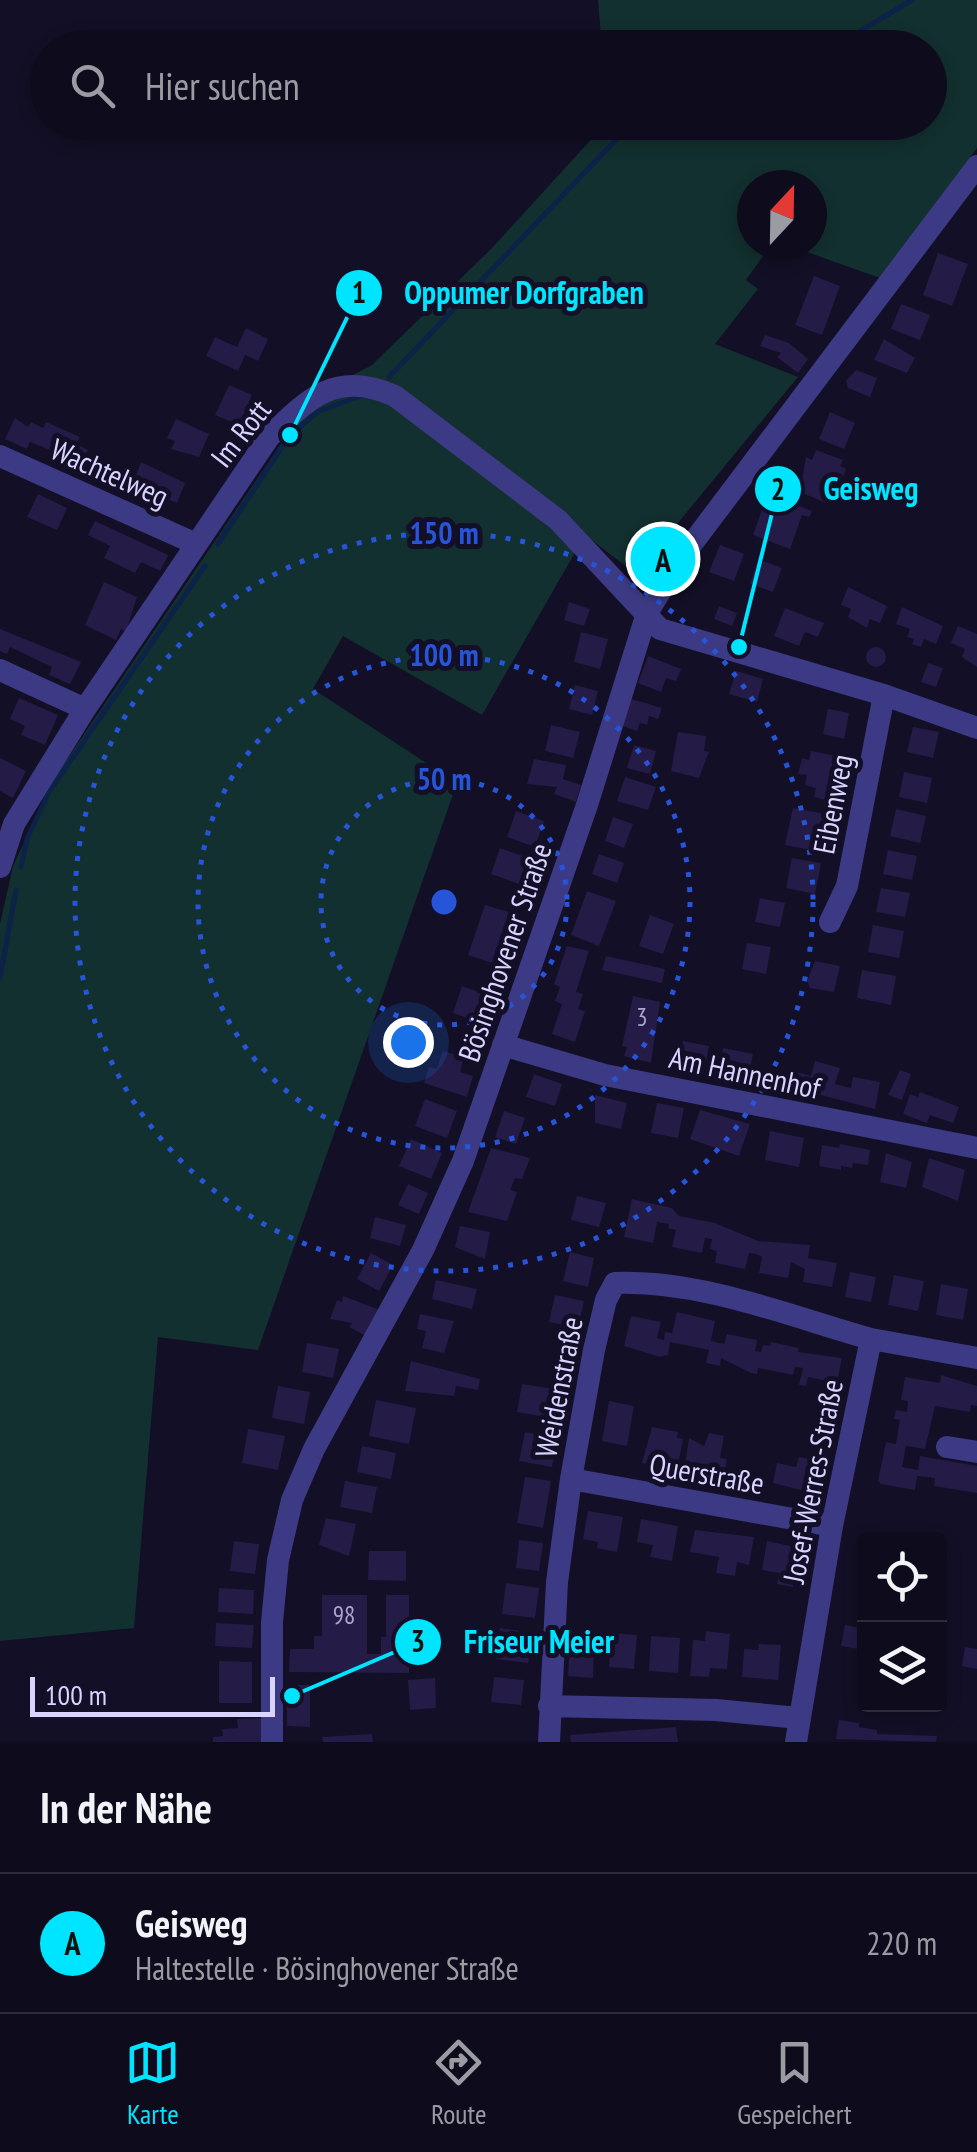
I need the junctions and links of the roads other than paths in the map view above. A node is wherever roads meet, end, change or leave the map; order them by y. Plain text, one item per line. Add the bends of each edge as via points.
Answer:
1 (977, 166) edge
2 (0, 456) edge
3 (196, 544) junction
4 (647, 612) junction
5 (0, 670) edge
6 (884, 694) junction
7 (85, 710) junction
8 (977, 728) edge
9 (0, 868) edge
10 (830, 922) dead end
11 (503, 1045) junction
12 (977, 1148) edge
13 (872, 1338) junction
14 (977, 1358) edge
15 (946, 1447) dead end
16 (977, 1452) edge
17 (572, 1479) junction
18 (832, 1526) junction
19 (549, 1706) junction
20 (798, 1718) junction
21 (272, 1742) edge
22 (549, 1742) edge
23 (796, 1742) edge

1 - 4 street, Bösinghovener Straße
2 - 3 street, Wachtelweg
3 - 4 street, Im Rott via 268,437 298,408 331,388 366,383 395,396 502,474 558,520
3 - 7 street, Im Rott
4 - 6 street via 660,628
4 - 11 street, Bösinghovener Straße
5 - 7 street
6 - 8 street
6 - 10 street, Eibenweg via 847,886
7 - 9 street, Im Rott via 14,824
11 - 12 street, Am Hannenhof via 605,1075
11 - 21 street, Bösinghovener Straße via 424,1250 292,1500 272,1622
13 - 14 street
13 - 17 street, Weidenstraße via 744,1302 646,1282 616,1283 594,1350
13 - 18 street, Josef-Werres-Straße
15 - 16 street
17 - 18 street, Querstraße
17 - 19 street, Weidenstraße
18 - 20 street, Josef-Werres-Straße
19 - 20 street
19 - 22 street, Weidenstraße
20 - 23 street, Josef-Werres-Straße

